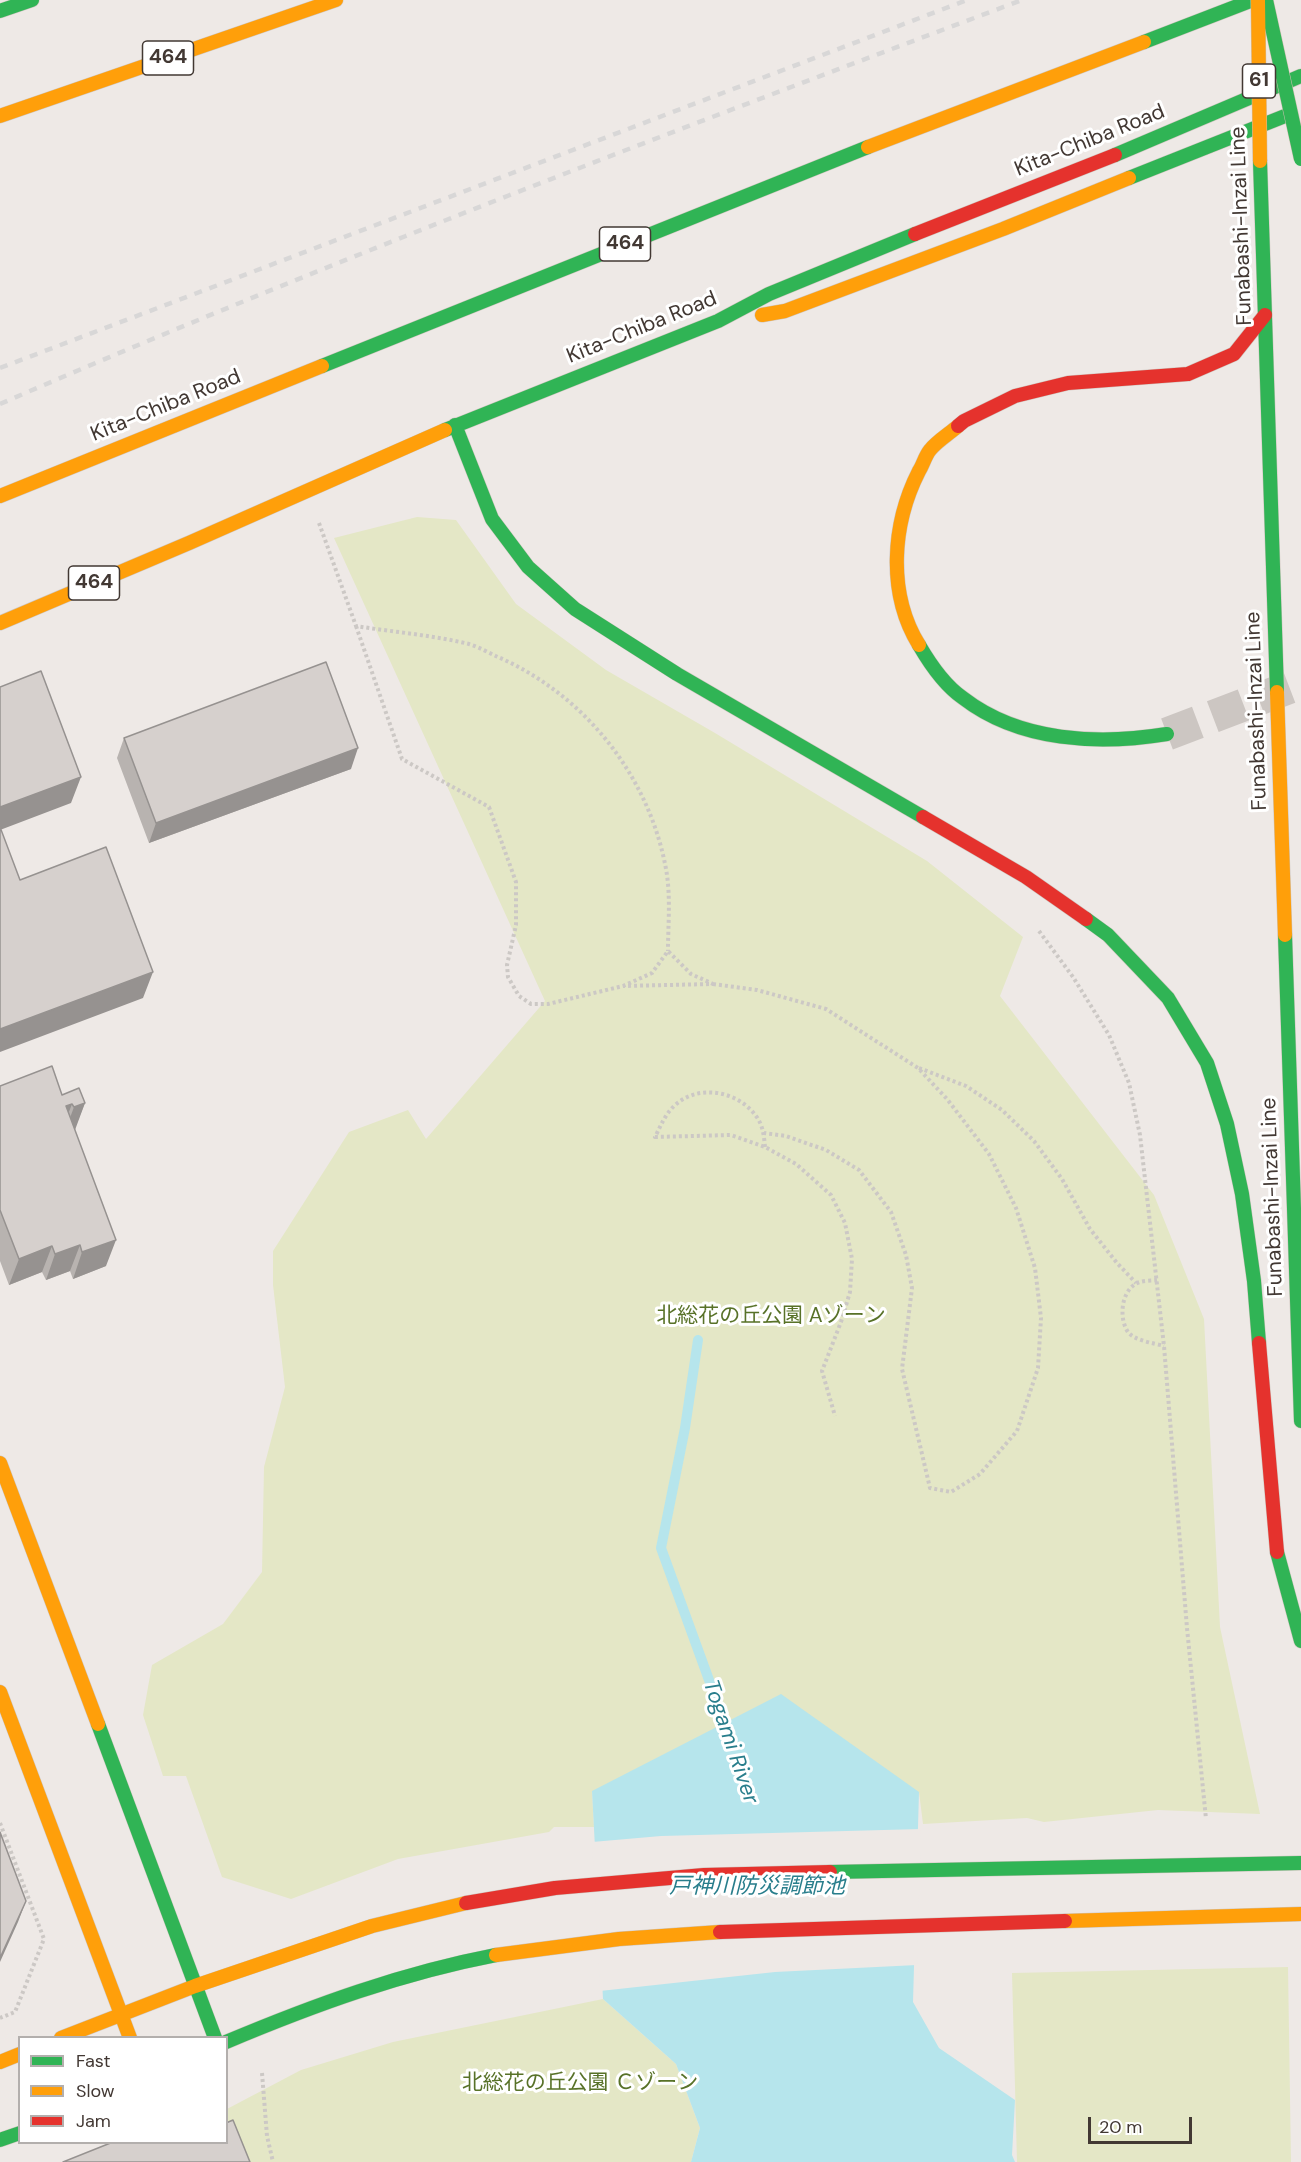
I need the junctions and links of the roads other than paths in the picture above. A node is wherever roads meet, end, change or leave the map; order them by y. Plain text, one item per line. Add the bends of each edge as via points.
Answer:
1 (33, 0) edge
2 (336, 0) edge
3 (1253, 0) edge
4 (1258, 0) edge
5 (1266, 0) edge
6 (0, 11) edge
7 (1301, 76) edge
8 (1301, 110) edge
9 (0, 116) edge
10 (1301, 159) edge
11 (1265, 315) junction
12 (718, 321) junction
13 (455, 425) junction
14 (0, 496) edge
15 (0, 623) edge
16 (1167, 734) tunnel mouth
17 (1301, 1421) edge
18 (0, 1463) edge
19 (1301, 1641) edge
20 (0, 1692) edge
21 (1301, 1863) edge
22 (1301, 1914) edge
23 (195, 1986) junction
24 (121, 2014) junction
25 (64, 2036) edge
26 (130, 2036) edge
27 (215, 2036) edge
28 (228, 2041) edge
29 (18, 2055) edge
30 (0, 2062) edge
31 (18, 2134) edge
32 (0, 2140) edge

1 - 6 main road
2 - 9 main road, 464
3 - 14 main road, Kita-Chiba Road / 464 via 775,183
4 - 11 main road, Funabashi-Inzai Line / 61, bridge
5 - 10 main road, bridge
7 - 12 main road, Kita-Chiba Road / 464 via 1149,142 769,294
8 - 12 main road via 785,311
11 - 16 main road via 1234,354 1188,374 1068,383 1015,396 964,421 930,450 909,491 897,544 898,586 906,618 932,667 962,698 1004,723 1050,735 1092,739
11 - 17 main road, Funabashi-Inzai Line / 61
12 - 13 main road, Kita-Chiba Road / 464
13 - 15 main road, Kita-Chiba Road / 464
13 - 19 main road via 492,519 528,567 575,609 677,674 1026,877 1108,935 1168,998 1207,1063 1227,1124 1242,1194 1254,1281 1278,1559
18 - 23 main road
20 - 24 main road
21 - 23 main road via 704,1875 566,1887 447,1906 372,1926
22 - 28 main road via 731,1931 572,1944 465,1961 388,1980 314,2005
23 - 24 main road
23 - 27 main road
24 - 25 main road
24 - 26 main road
29 - 30 main road
31 - 32 main road

